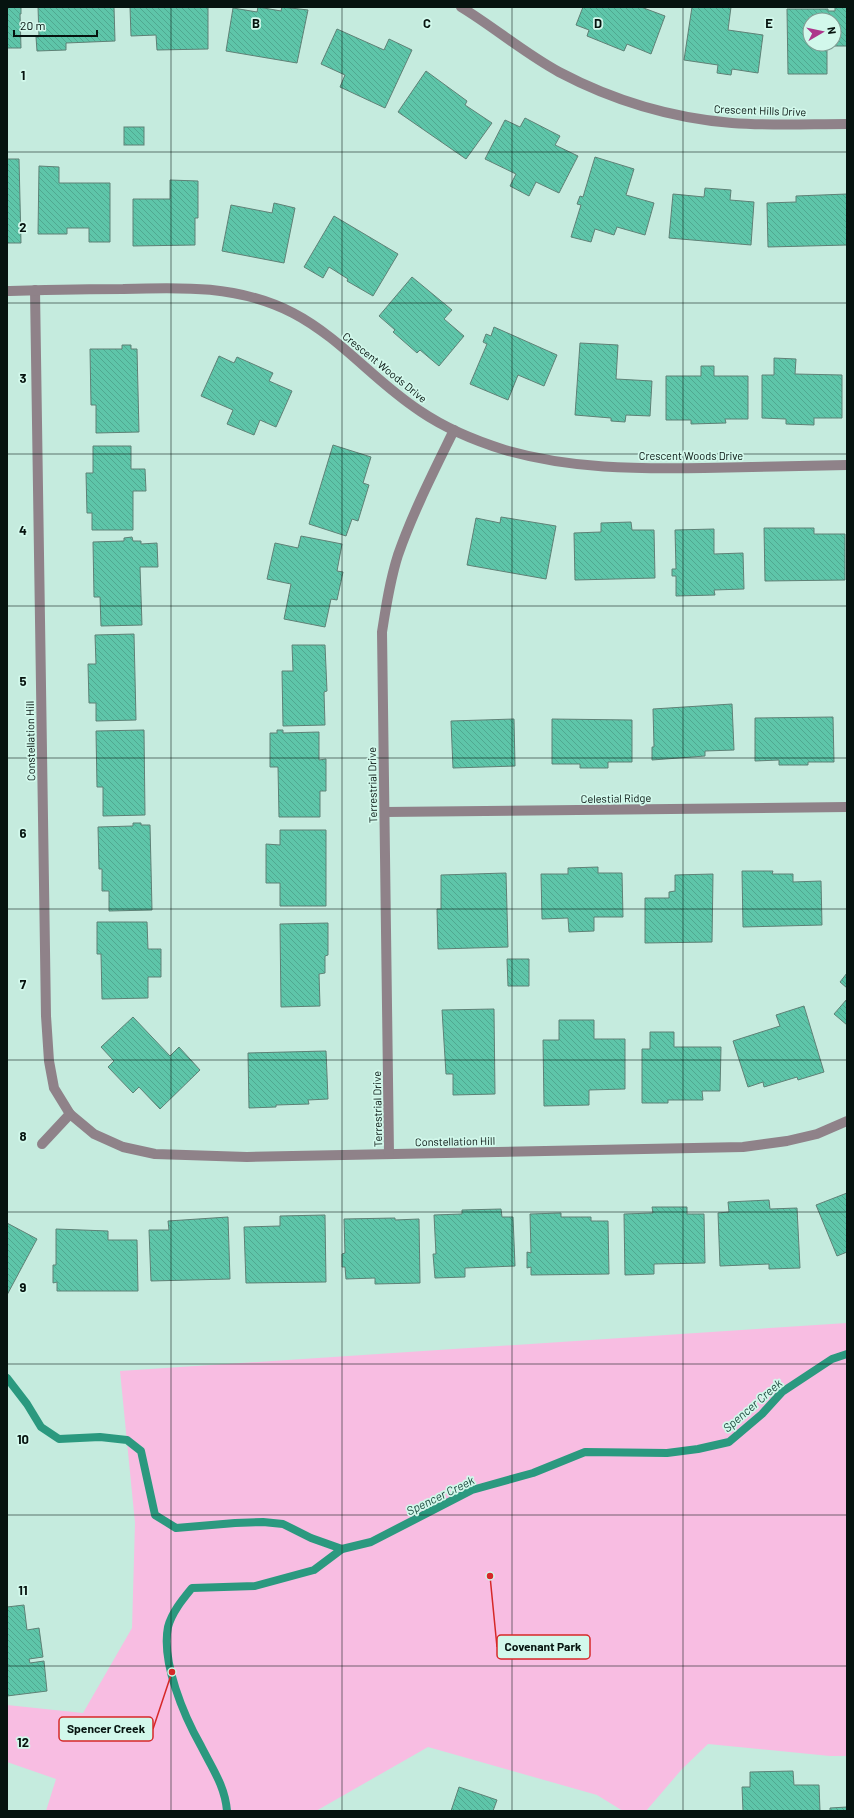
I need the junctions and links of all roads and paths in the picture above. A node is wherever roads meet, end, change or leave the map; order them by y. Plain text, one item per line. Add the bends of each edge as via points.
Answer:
1 (461, 7) edge
2 (847, 124) edge
3 (35, 290) junction
4 (7, 291) edge
5 (454, 430) junction
6 (847, 465) edge
7 (847, 808) edge
8 (385, 812) junction
9 (70, 1114) junction
10 (847, 1121) edge
11 (42, 1144) dead end
12 (389, 1154) junction

1 - 2 street, Crescent Hills Drive via 560,72 604,93 644,107 692,118 732,123
3 - 4 street, Crescent Woods Drive
3 - 5 street, Crescent Woods Drive via 211,289 267,301 320,330 420,411
3 - 9 street, Constellation Hill via 46,1016 54,1088
5 - 6 street, Crescent Woods Drive via 504,449 576,465 665,468
5 - 8 street, Terrestrial Drive via 412,518 388,592 382,632
7 - 8 street, Celestial Ridge
8 - 12 street, Terrestrial Drive
9 - 11 street
9 - 12 street, Constellation Hill via 94,1134 123,1147 155,1154 247,1158
10 - 12 street, Constellation Hill via 817,1134 744,1147

